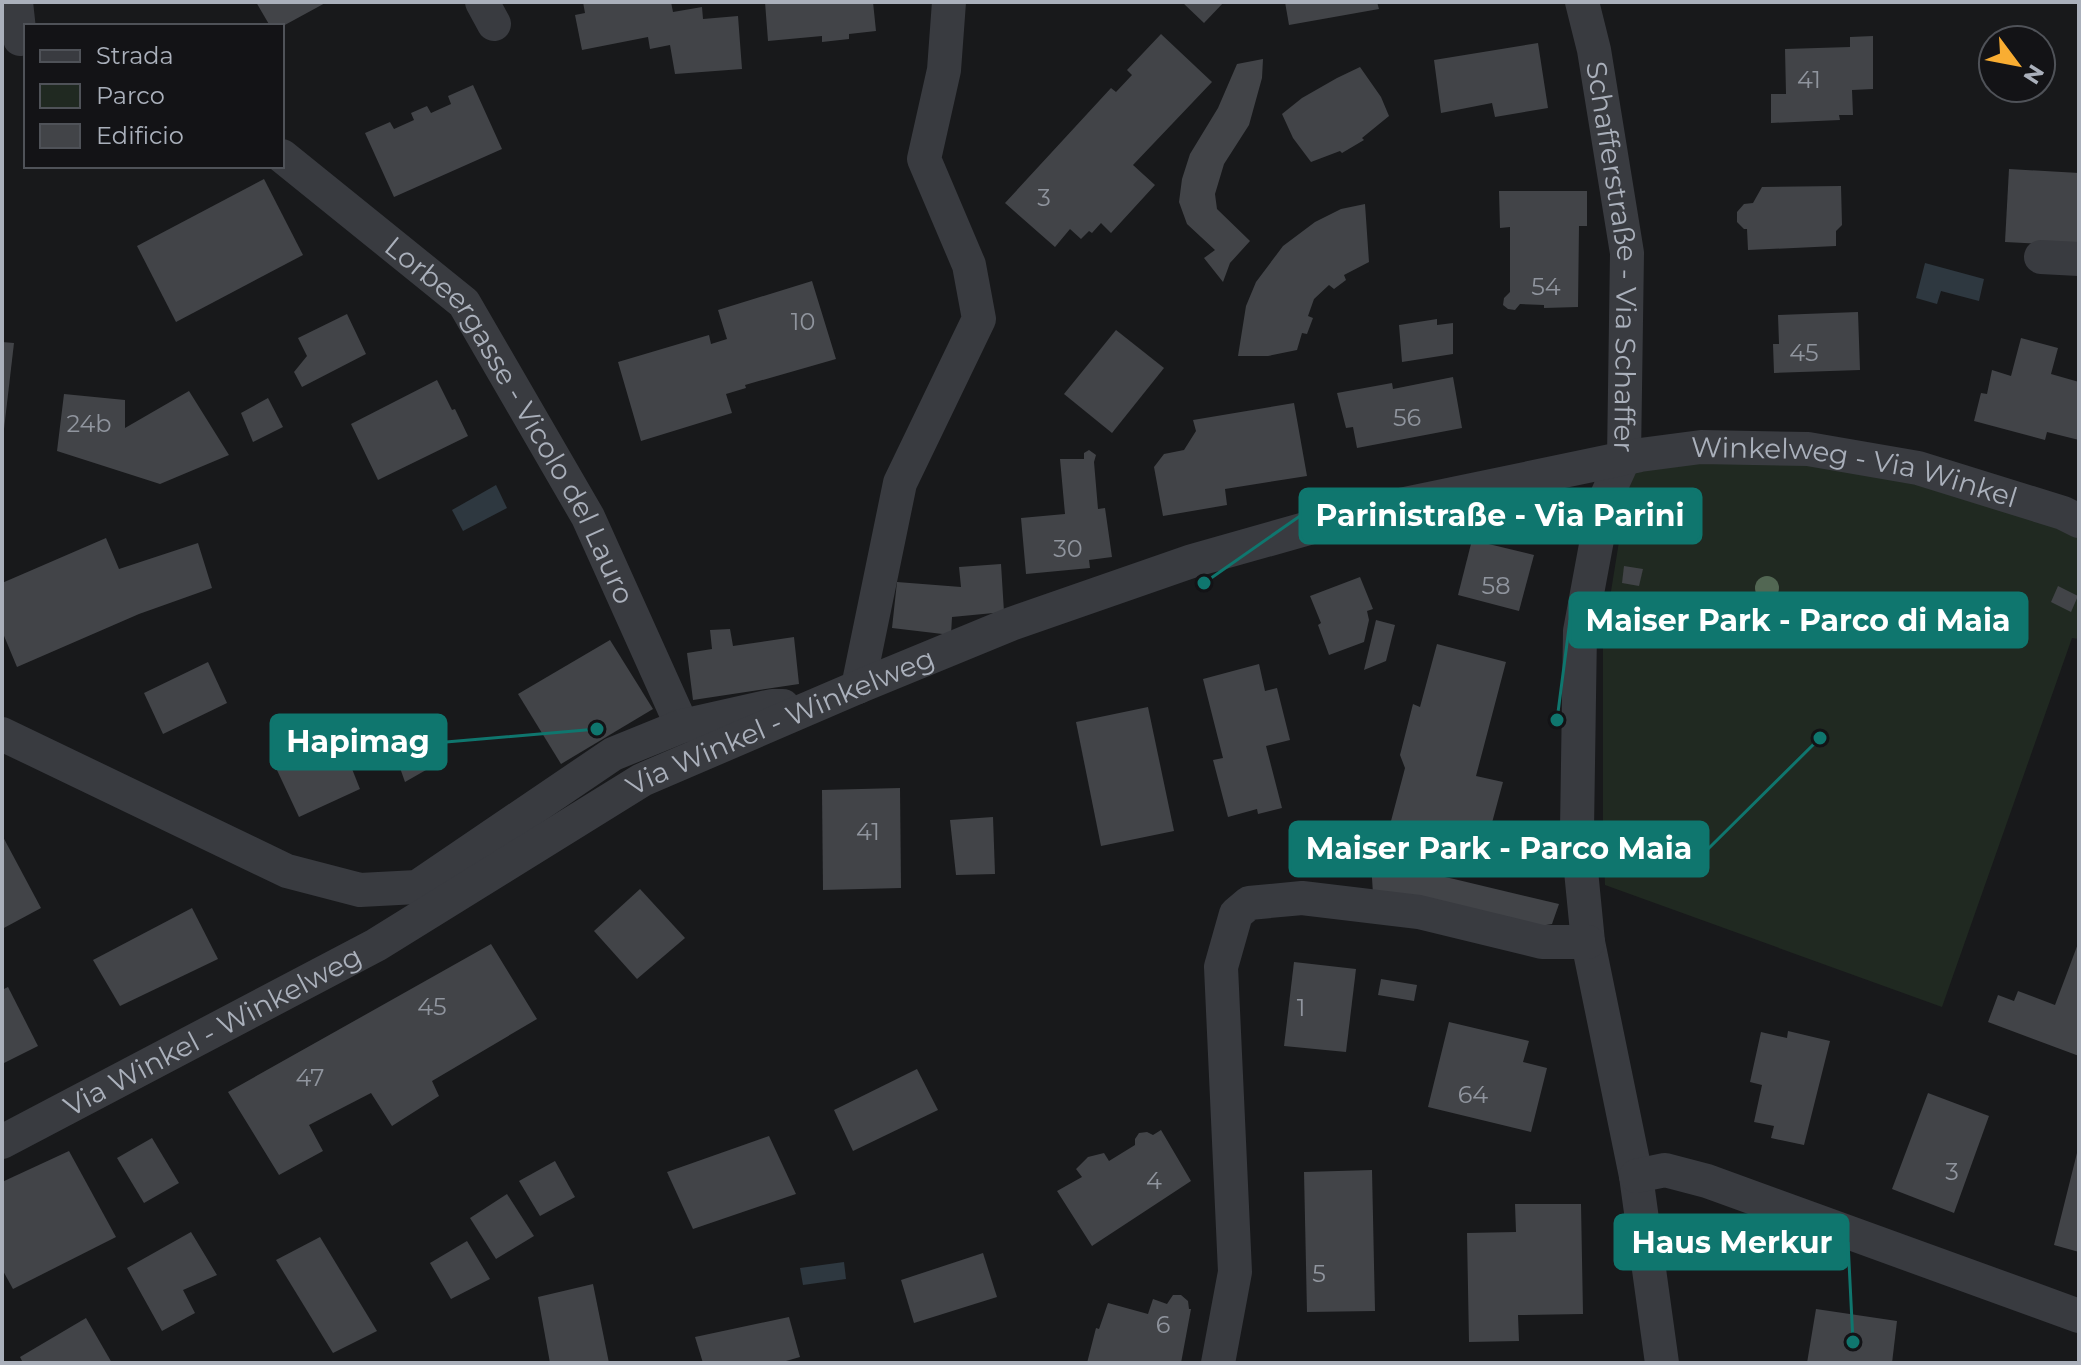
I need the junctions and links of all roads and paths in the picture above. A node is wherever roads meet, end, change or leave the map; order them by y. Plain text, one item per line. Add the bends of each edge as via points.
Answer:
1 (16, 2) edge
2 (949, 2) edge
3 (1582, 2) edge
4 (20, 39) dead end
5 (284, 158) edge
6 (2041, 257) dead end
7 (2079, 259) edge
8 (1624, 458) junction
9 (2079, 521) edge
10 (858, 687) junction
11 (816, 706) junction
12 (682, 726) junction
13 (2, 734) edge
14 (1588, 942) junction
15 (2, 1142) edge
16 (1636, 1176) junction
17 (2079, 1316) edge
18 (1218, 1363) edge
19 (1662, 1363) edge

1 - 4 street
2 - 10 street via 944,70 924,159 969,265 979,319 900,483
3 - 8 street, Schafferstraße - Via Schaffer via 1627,253
5 - 12 street, Lorbeergasse - Vicolo del Lauro via 464,303 588,517
6 - 7 street
8 - 9 street, Winkelweg - Via Winkel via 1701,447 1808,449 1918,468
8 - 10 street, Via Winkel - Winkelweg via 1362,513 1192,561 1011,624
8 - 14 street, Schafferstraße - Via Schaffer via 1604,502 1580,631 1577,830
10 - 11 street, Via Winkel - Winkelweg
11 - 12 street via 772,706
11 - 15 street, Via Winkel - Winkelweg via 642,780 376,945
12 - 13 street via 613,754 417,887 360,890 287,871
14 - 16 street, Schafferstraße - Via Schaffer
14 - 18 street via 1542,942 1419,912 1302,898 1249,903 1236,914 1221,967 1235,1272
16 - 17 street via 1665,1170 1707,1181
16 - 19 street, Schafferstraße - Via Schaffer

